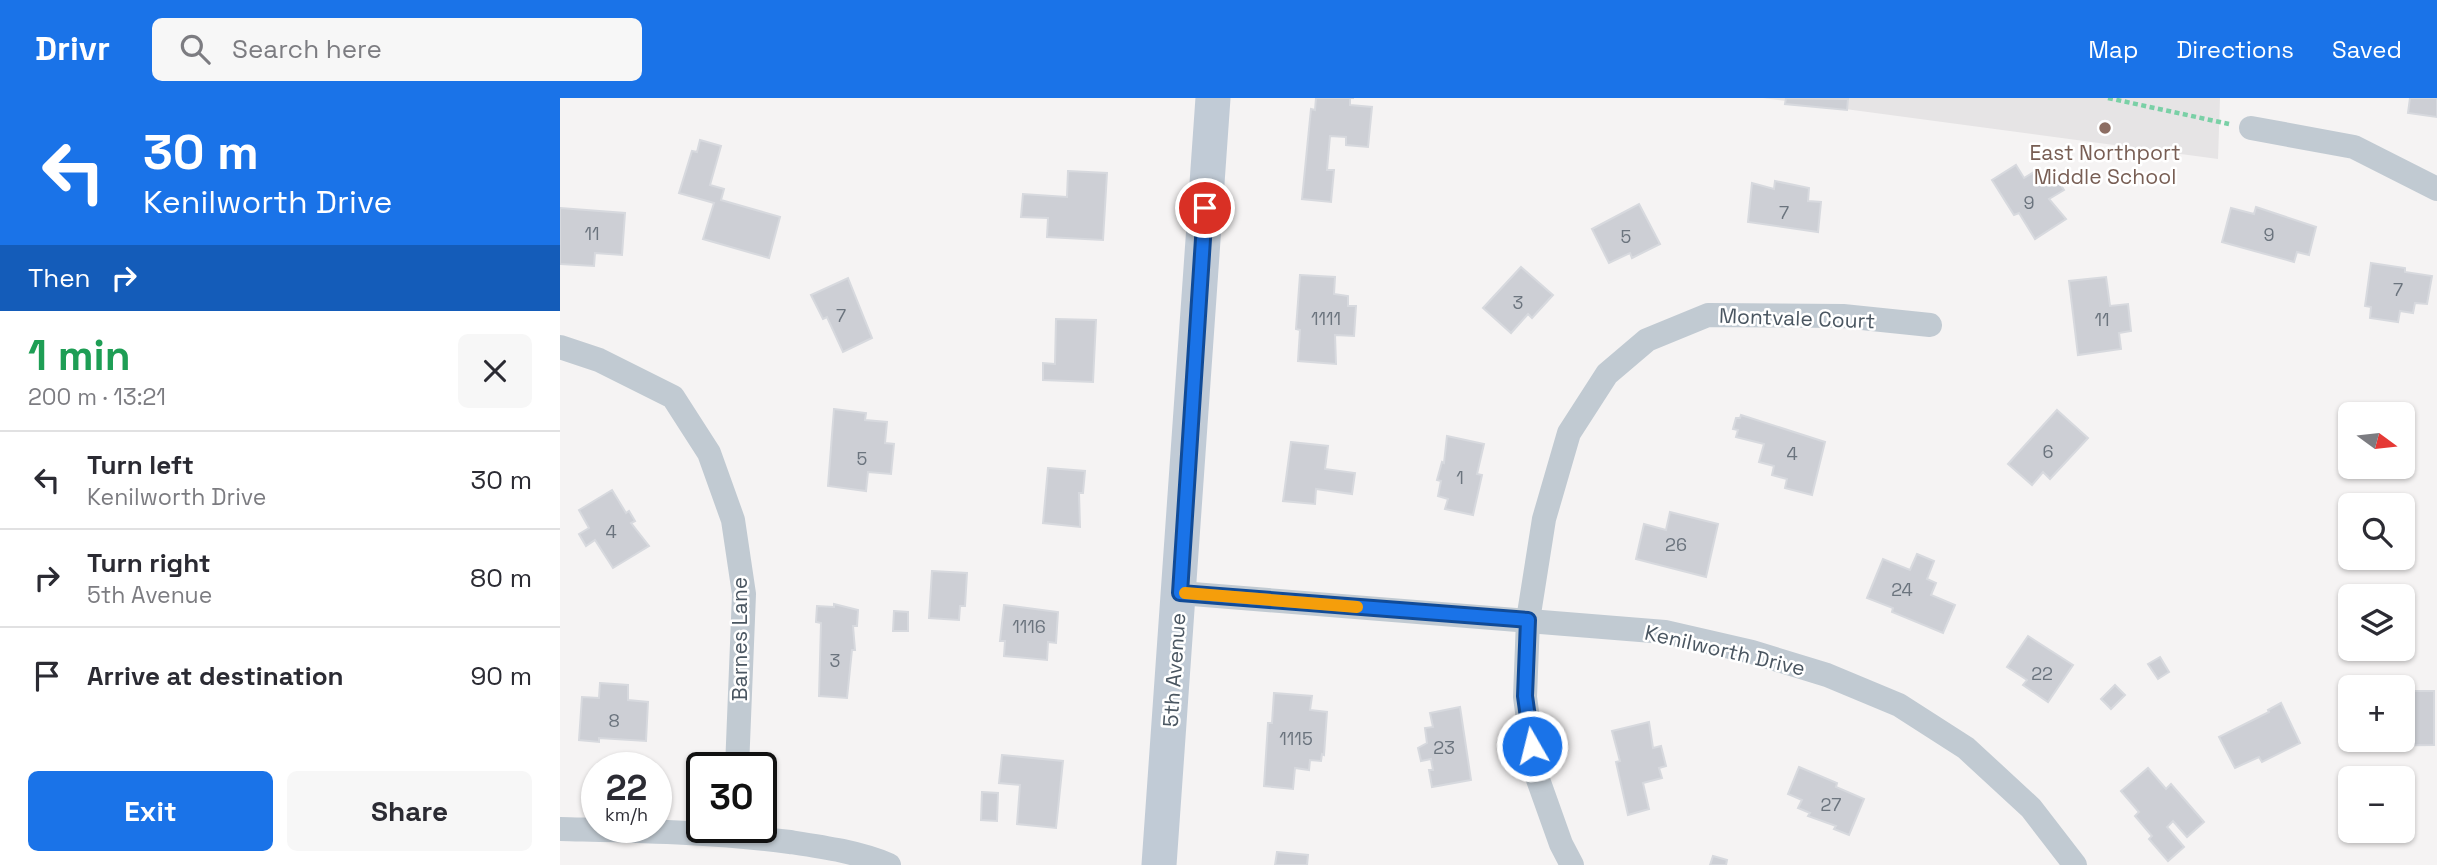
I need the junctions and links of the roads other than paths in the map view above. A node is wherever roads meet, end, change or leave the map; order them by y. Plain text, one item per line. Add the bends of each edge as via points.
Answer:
1 (1213, 98) edge
2 (2250, 128) road end
3 (2437, 189) edge
4 (1930, 325) dead end
5 (560, 347) edge
6 (1180, 593) junction
7 (1528, 620) junction
8 (738, 752) edge
9 (560, 829) edge
10 (686, 830) edge
11 (777, 839) edge
12 (888, 865) edge
13 (1158, 865) edge
14 (1572, 865) edge
15 (2075, 865) edge

1 - 6 street, 5th Avenue
2 - 3 street via 2354,147
4 - 7 street, Montvale Court via 1843,316 1707,315 1647,340 1607,374 1569,433 1544,519
5 - 8 street, Barnes Lane via 599,360 673,397 709,453 733,520 744,594
6 - 7 street, Kenilworth Drive
6 - 13 street, 5th Avenue
7 - 14 street, Montvale Court via 1525,696 1535,771
7 - 15 street, Kenilworth Drive via 1665,632 1827,675 1899,705 1966,748 2031,808
9 - 10 street
11 - 12 street via 871,857

